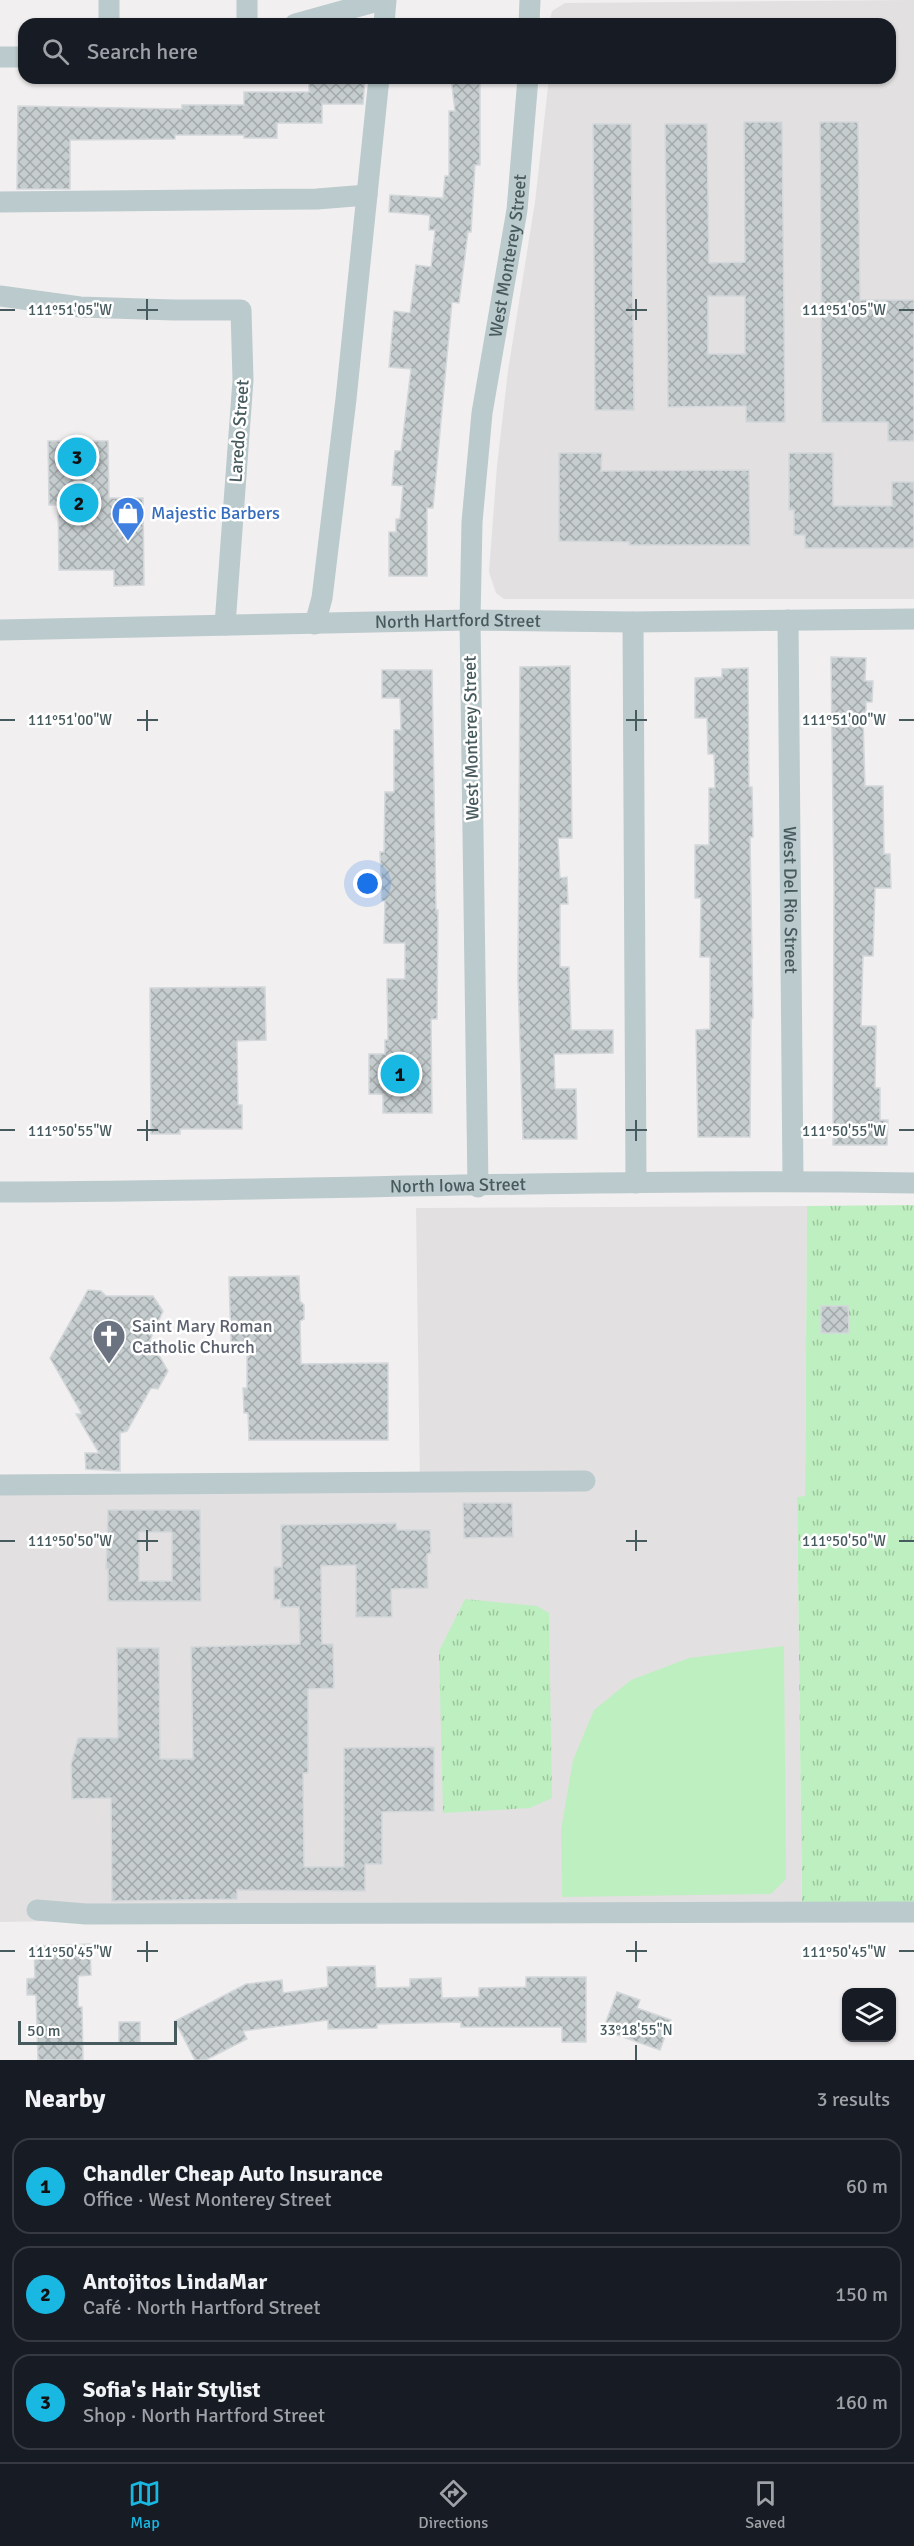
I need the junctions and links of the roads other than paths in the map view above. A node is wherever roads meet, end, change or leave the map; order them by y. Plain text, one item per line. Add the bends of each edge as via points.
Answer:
1 (109, 0) edge
2 (248, 0) edge
3 (384, 0) edge
4 (530, 0) edge
5 (110, 18) edge
6 (248, 18) edge
7 (317, 18) edge
8 (384, 18) edge
9 (529, 18) edge
10 (0, 57) edge
11 (18, 57) edge
12 (378, 84) edge
13 (528, 84) edge
14 (367, 195) junction
15 (0, 202) edge
16 (0, 296) edge
17 (914, 619) edge
18 (470, 620) junction
19 (788, 620) junction
20 (633, 622) junction
21 (315, 624) junction
22 (225, 625) junction
23 (0, 630) edge
24 (793, 1181) junction
25 (636, 1183) junction
26 (914, 1183) edge
27 (478, 1187) junction
28 (0, 1192) edge
29 (585, 1481) dead end
30 (0, 1485) edge
31 (37, 1910) dead end
32 (914, 1912) edge

1 - 5 street
2 - 6 street
3 - 7 street
3 - 8 street
4 - 9 street
10 - 11 street
12 - 14 street
13 - 18 street, West Monterey Street via 517,210 482,413 472,522
14 - 15 street via 317,199
14 - 21 street via 322,598
16 - 22 street, Laredo Street via 80,307 241,310 243,380
17 - 19 street, North Hartford Street
18 - 20 street, North Hartford Street
18 - 21 street, North Hartford Street
18 - 27 street, West Monterey Street
19 - 20 street, North Hartford Street
19 - 24 street, West Del Rio Street
20 - 25 street
21 - 22 street, North Hartford Street
22 - 23 street, North Hartford Street
24 - 25 street, North Iowa Street
24 - 26 street, North Iowa Street
25 - 27 street, North Iowa Street
27 - 28 street, North Iowa Street
29 - 30 street
31 - 32 street via 86,1914

